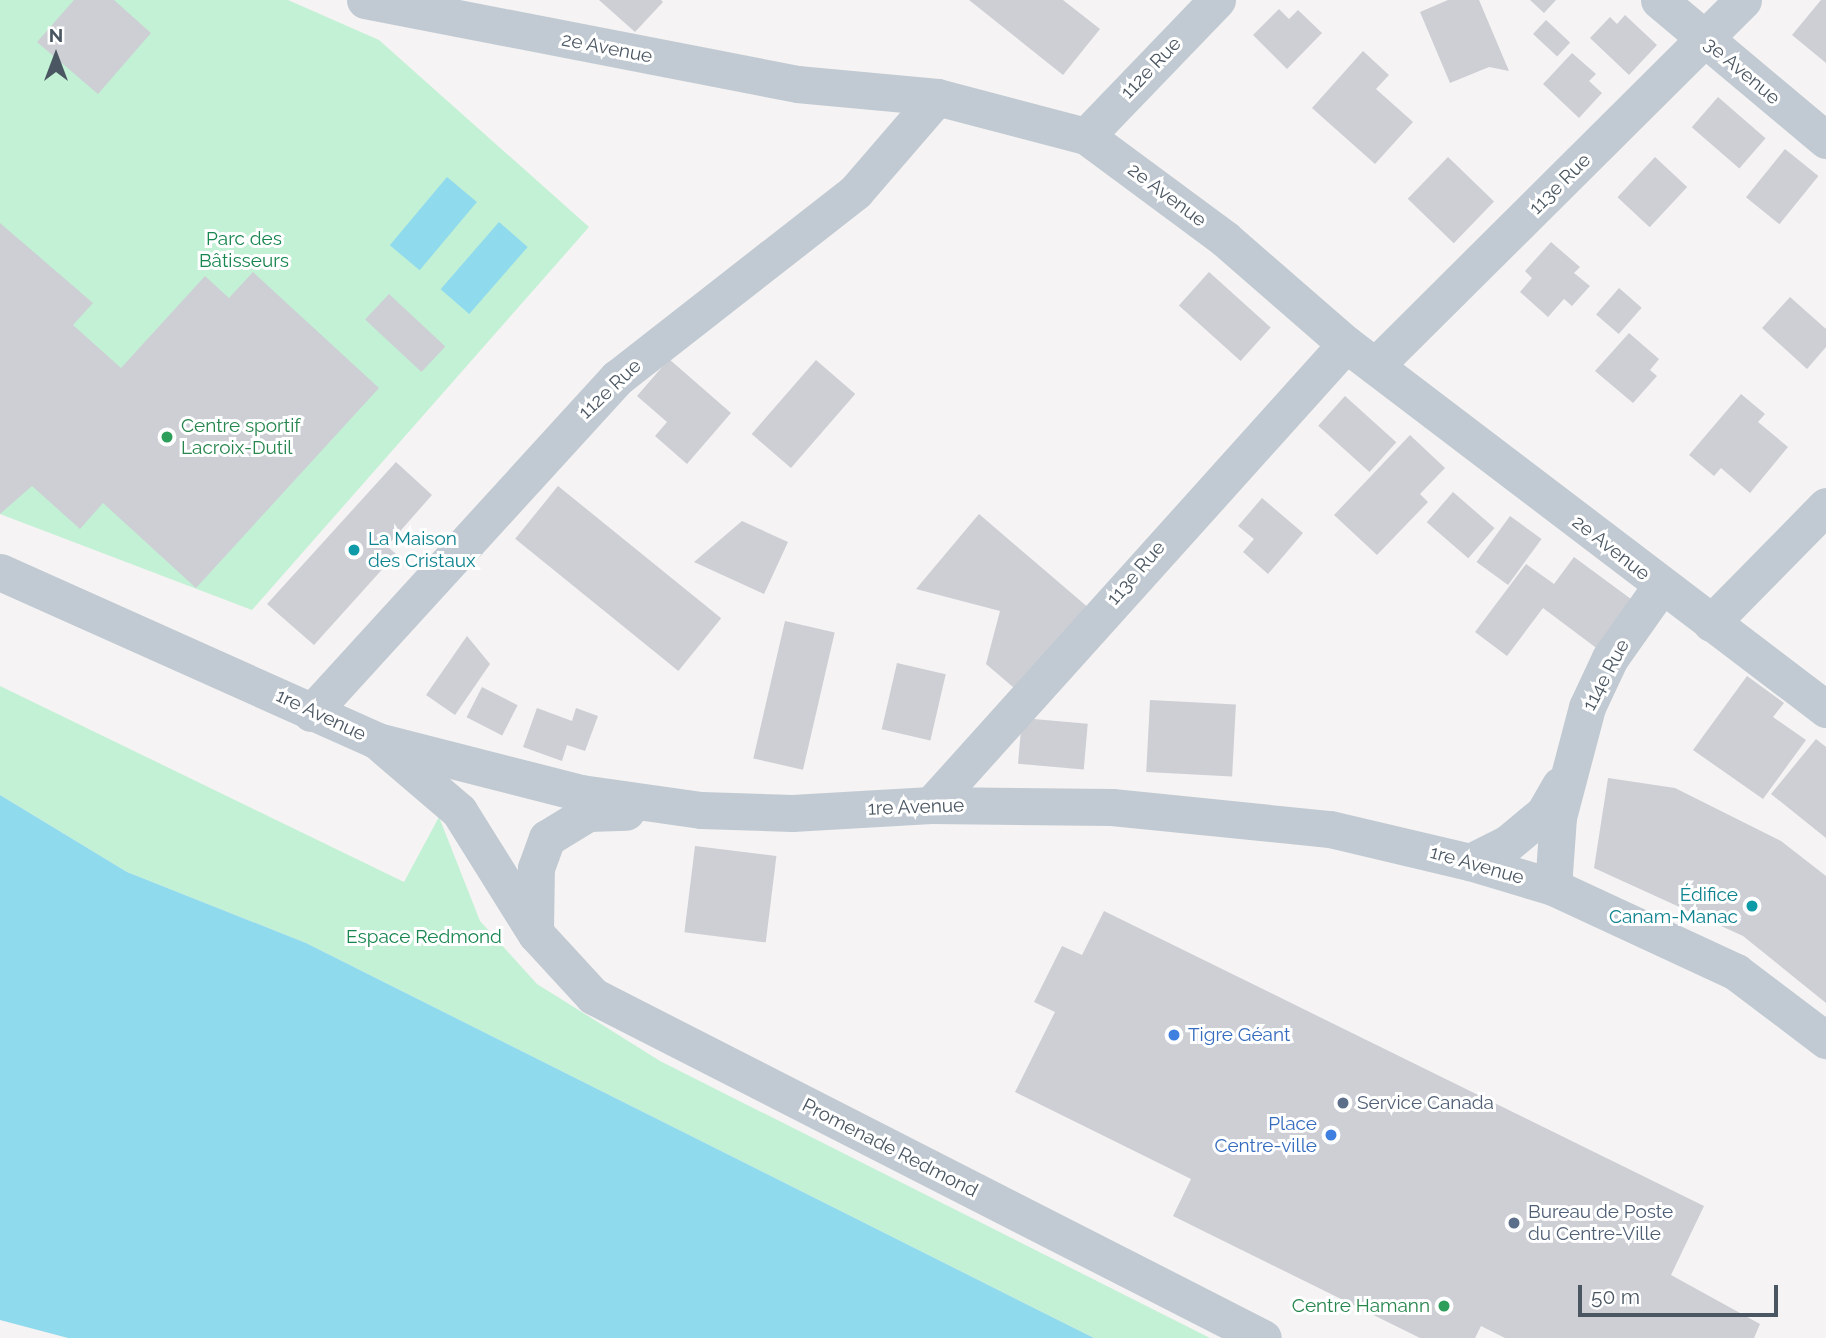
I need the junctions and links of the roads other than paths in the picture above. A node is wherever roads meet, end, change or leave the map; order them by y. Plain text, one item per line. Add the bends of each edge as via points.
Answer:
1 (365, 0) edge
2 (1217, 0) edge
3 (1659, 0) edge
4 (1743, 0) edge
5 (1704, 40) junction
6 (937, 97) junction
7 (1086, 136) junction
8 (1826, 140) edge
9 (1346, 344) junction
10 (1375, 366) junction
11 (1826, 506) edge
12 (0, 572) edge
13 (1661, 586) junction
14 (1711, 623) junction
15 (1826, 709) edge
16 (311, 713) junction
17 (377, 741) junction
18 (1567, 772) junction
19 (931, 805) junction
20 (701, 810) junction
21 (1470, 862) junction
22 (1553, 887) junction
23 (536, 934) junction
24 (1826, 1040) edge
25 (1263, 1338) edge

1 - 6 street, 2e Avenue via 797,84
2 - 7 street, 112e Rue
3 - 5 street, 3e Avenue
4 - 5 street, 113e Rue
5 - 8 street, 3e Avenue
5 - 10 street, 113e Rue
6 - 7 street, 2e Avenue
6 - 16 street, 112e Rue via 856,191 617,378
7 - 9 street, 2e Avenue via 1225,239
9 - 10 street, 2e Avenue
9 - 19 street, 113e Rue
10 - 13 street, 2e Avenue
11 - 14 street
12 - 16 street, 1re Avenue
13 - 14 street, 2e Avenue
13 - 18 street, 114e Rue via 1610,658
14 - 15 street, 2e Avenue
16 - 17 street, 1re Avenue
17 - 20 street, 1re Avenue via 581,793
17 - 23 street, Promenade Redmond via 459,811
18 - 21 street, 114e Rue via 1544,813 1508,843
18 - 22 street, 114e Rue via 1552,853
19 - 20 street, 1re Avenue via 792,813
19 - 21 street, 1re Avenue via 1216,816 1330,829
20 - 23 street via 588,813 564,823 547,838 536,868
21 - 22 street, 1re Avenue
22 - 24 street, 1re Avenue via 1736,972
23 - 25 street, Promenade Redmond via 562,969 635,1020

